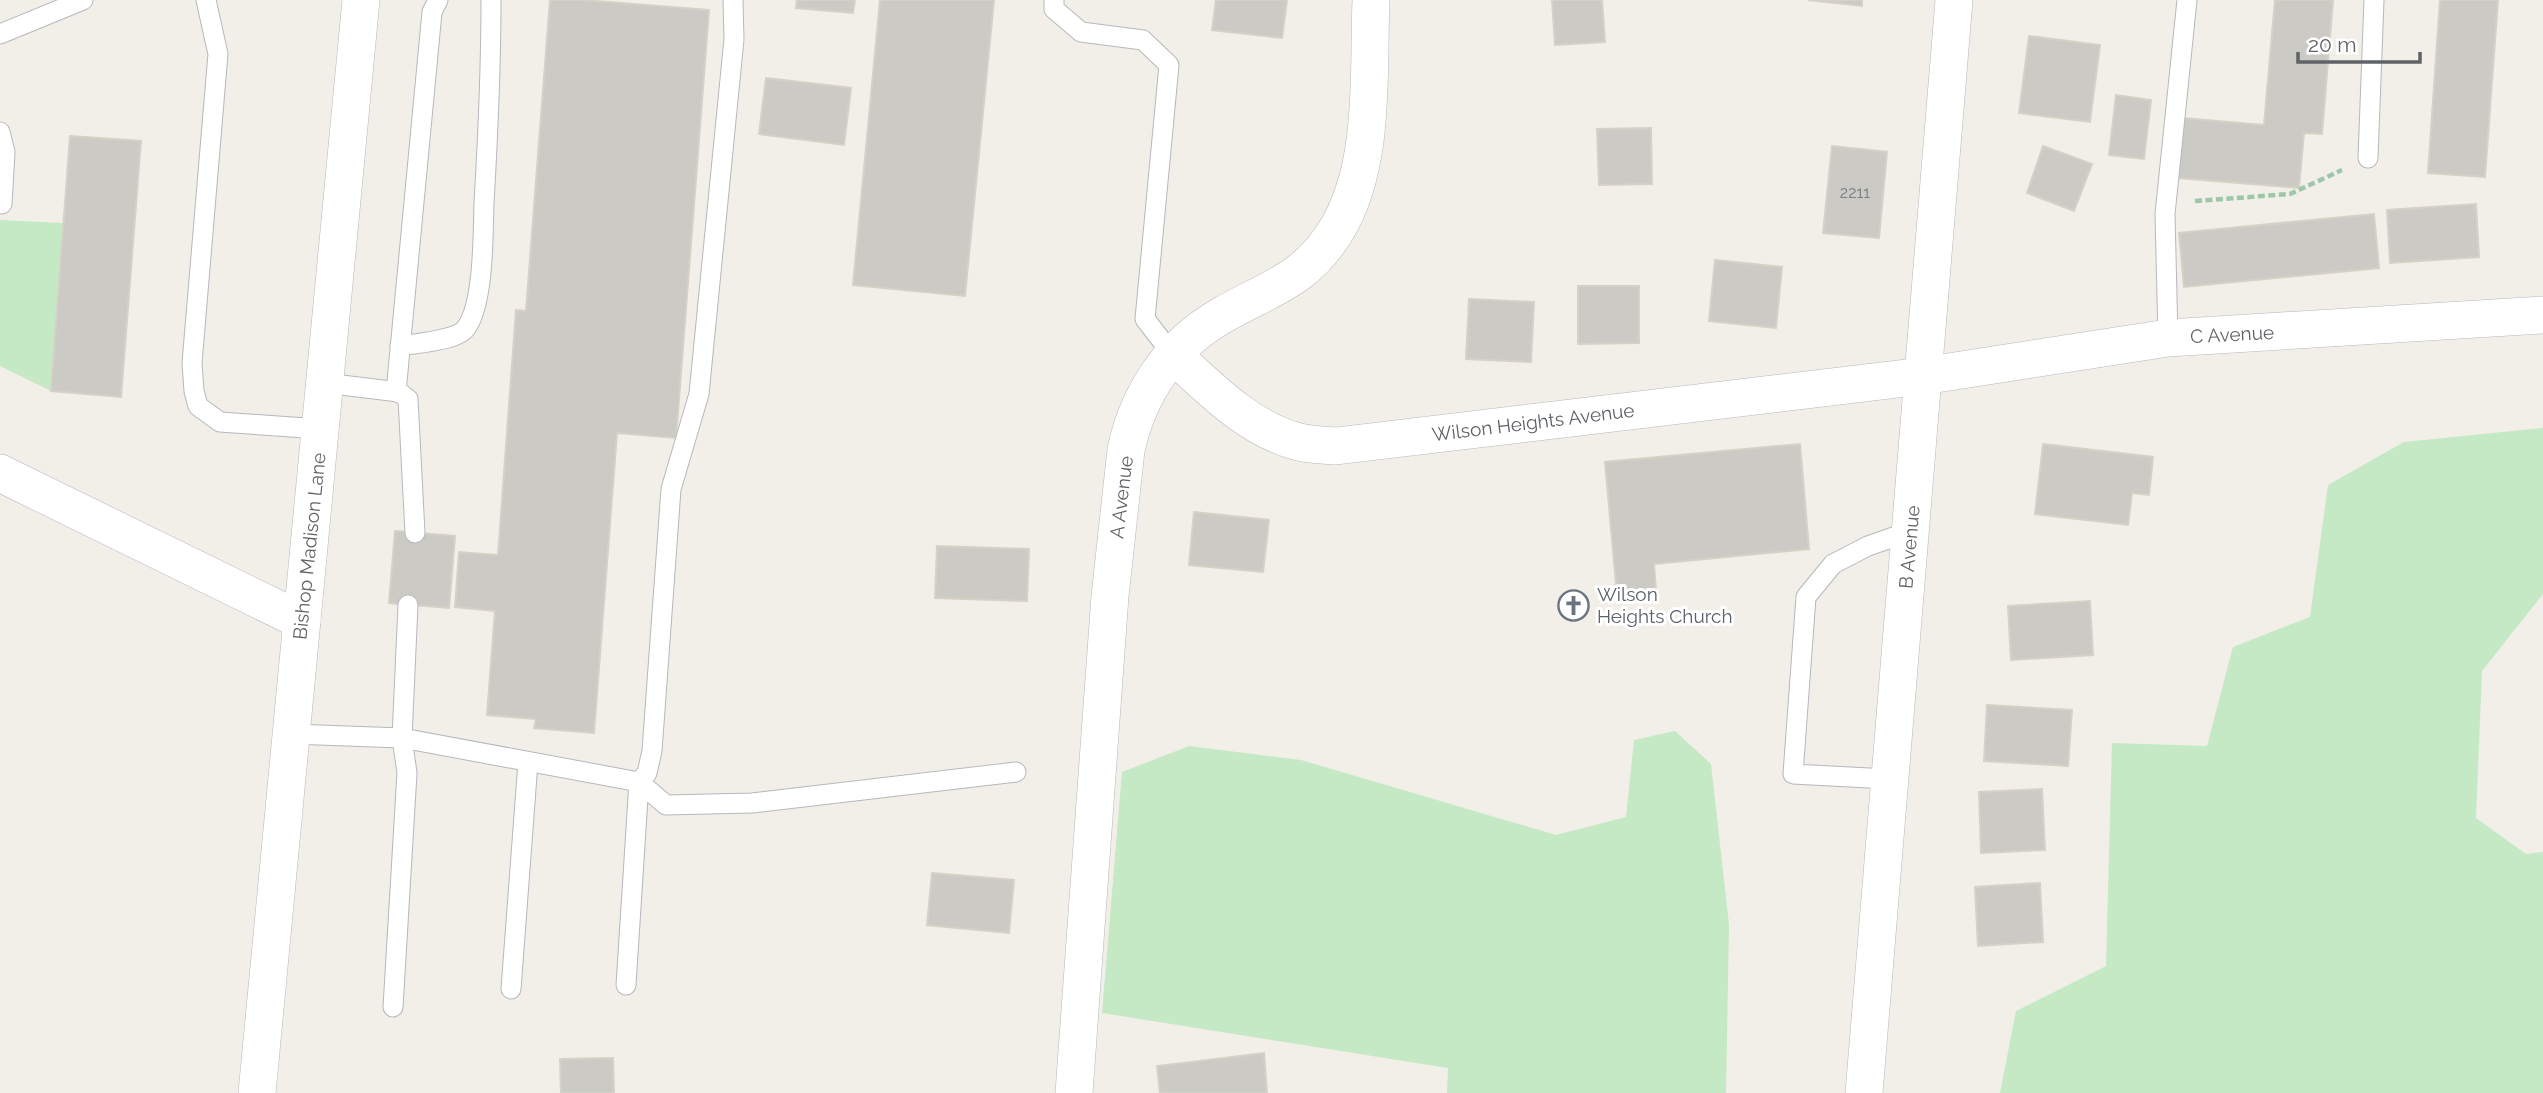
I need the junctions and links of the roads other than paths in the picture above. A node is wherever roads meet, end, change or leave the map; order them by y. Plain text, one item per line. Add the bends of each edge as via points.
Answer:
1 (83, 0) edge
2 (206, 0) edge
3 (361, 0) edge
4 (438, 0) edge
5 (491, 0) edge
6 (733, 0) edge
7 (1054, 0) edge
8 (1371, 0) edge
9 (1954, 0) edge
10 (2187, 0) edge
11 (2374, 0) edge
12 (0, 34) edge
13 (0, 132) edge
14 (2368, 158) road end
15 (2, 204) edge
16 (2543, 315) edge
17 (2168, 338) junction
18 (400, 346) junction
19 (1172, 354) junction
20 (1923, 376) junction
21 (325, 383) junction
22 (396, 392) junction
23 (320, 429) junction
24 (0, 473) edge
25 (1911, 531) junction
26 (415, 533) dead end
27 (408, 604) dead end
28 (302, 621) junction
29 (291, 734) junction
30 (402, 738) junction
31 (528, 761) junction
32 (1016, 772) dead end
33 (1888, 779) junction
34 (639, 782) junction
35 (626, 985) dead end
36 (511, 989) dead end
37 (393, 1007) dead end
38 (257, 1093) edge
39 (1074, 1093) edge
40 (1864, 1093) edge

1 - 12 lane
2 - 23 lane via 218,54 192,363 198,407 220,422
3 - 21 street, Bishop Madison Lane
4 - 18 lane via 432,12
5 - 18 lane via 491,80 476,304 466,329 454,337
6 - 34 lane via 734,39 699,394 671,489 652,751 647,773
7 - 19 lane via 1054,9 1081,32 1143,40 1169,65 1145,320
8 - 19 street, A Avenue via 1365,135 1351,199 1337,229 1298,275 1220,316
9 - 20 street, B Avenue
10 - 17 lane via 2165,214
11 - 14 lane
13 - 15 lane via 5,152
16 - 17 street, C Avenue
17 - 20 street, C Avenue
18 - 22 lane
19 - 20 street, Wilson Heights Avenue via 1255,425 1294,441 1336,446
19 - 39 street, A Avenue via 1150,384 1126,450 1110,596
20 - 25 street, B Avenue
21 - 22 lane
21 - 23 street, Bishop Madison Lane
22 - 26 lane via 408,399
23 - 28 street, Bishop Madison Lane
24 - 28 street
25 - 33 street, B Avenue
25 - 33 lane via 1868,545 1833,564 1806,597 1793,774
27 - 30 lane
28 - 29 street, Bishop Madison Lane
29 - 30 lane
29 - 38 street, Bishop Madison Lane
30 - 31 lane
30 - 37 lane via 407,773
31 - 34 lane
31 - 36 lane
32 - 34 lane via 740,803 666,805
33 - 40 street, B Avenue
34 - 35 lane

